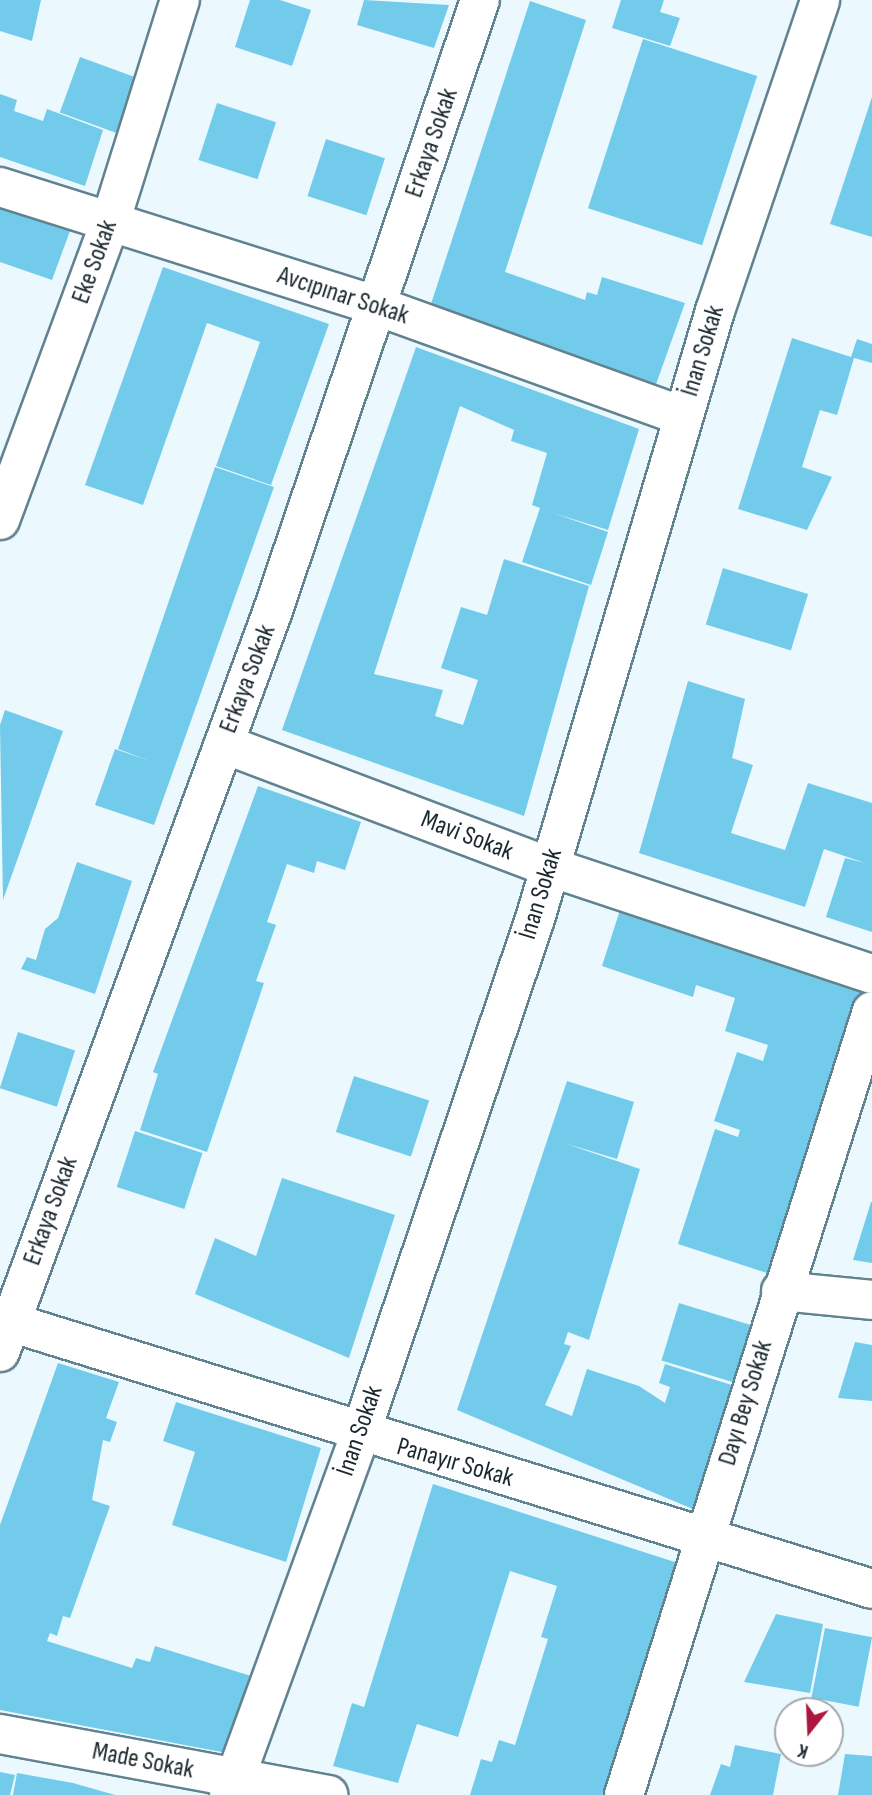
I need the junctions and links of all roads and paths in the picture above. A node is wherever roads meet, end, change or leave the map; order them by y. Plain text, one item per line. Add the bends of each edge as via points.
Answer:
1 (180, 0) edge
2 (480, 0) edge
3 (820, 0) edge
4 (0, 187) edge
5 (110, 223) junction
6 (377, 306) junction
7 (683, 416) junction
8 (0, 520) edge
9 (224, 744) junction
10 (550, 867) junction
11 (872, 974) edge
12 (872, 1013) edge
13 (780, 1291) junction
14 (872, 1300) edge
15 (4, 1331) edge
16 (360, 1435) junction
17 (705, 1535) junction
18 (872, 1589) edge
19 (0, 1734) edge
20 (230, 1787) edge
21 (328, 1795) edge
22 (624, 1795) edge

1 - 5 street, Eke Sokak
2 - 6 street, Erkaya Sokak
3 - 7 street, İnan Sokak
4 - 5 street, Avcıpınar Sokak
5 - 6 street, Avcıpınar Sokak
5 - 8 street, Eke Sokak
6 - 7 street, Avcıpınar Sokak
6 - 9 street, Erkaya Sokak
7 - 10 street, İnan Sokak
9 - 10 street, Mavi Sokak
9 - 15 street, Erkaya Sokak
10 - 11 street, Mavi Sokak
10 - 16 street, İnan Sokak
12 - 13 street, Dayı Bey Sokak
13 - 14 street
13 - 17 street, Dayı Bey Sokak
15 - 16 street, Panayır Sokak
16 - 17 street, Panayır Sokak
16 - 20 street, İnan Sokak
17 - 18 street, Panayır Sokak
17 - 22 street, Dayı Bey Sokak
19 - 20 street, Made Sokak
20 - 21 street, Made Sokak

